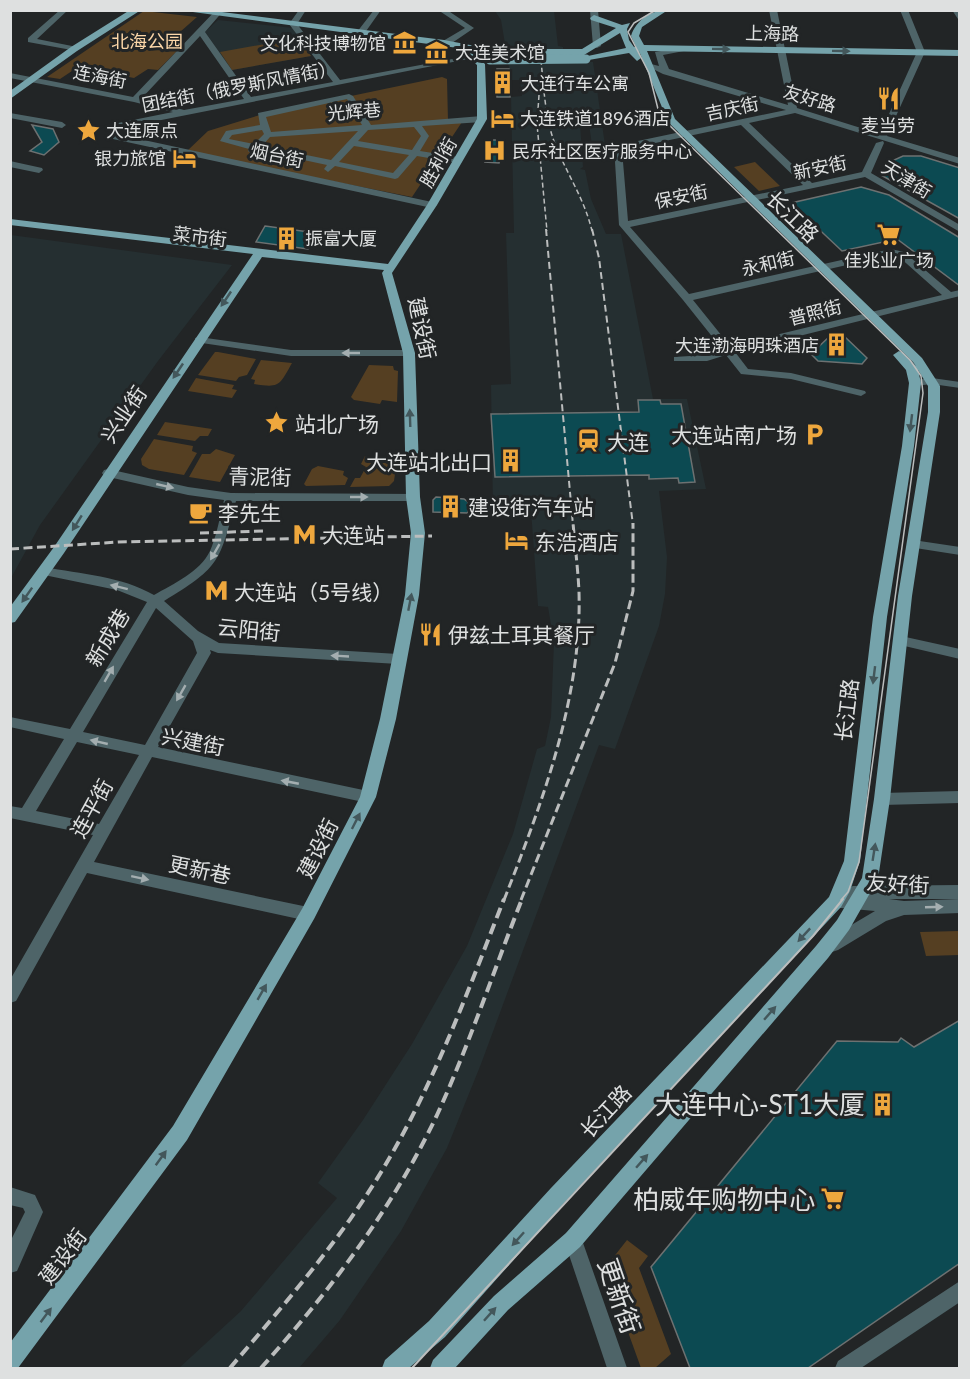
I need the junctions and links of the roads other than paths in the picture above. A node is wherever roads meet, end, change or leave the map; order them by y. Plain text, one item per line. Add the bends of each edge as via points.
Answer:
1 (65, 10) edge
2 (136, 10) edge
3 (182, 10) edge
4 (303, 10) edge
5 (378, 10) edge
6 (441, 10) edge
7 (652, 10) edge
8 (664, 10) edge
9 (773, 10) edge
10 (904, 10) edge
11 (955, 10) edge
12 (219, 13) edge
13 (594, 14) edge
14 (960, 20) edge
15 (292, 24) junction
16 (623, 28) junction
17 (201, 32) junction
18 (361, 32) junction
19 (607, 39) junction
20 (449, 44) junction
21 (597, 46) junction
22 (642, 48) junction
23 (686, 48) junction
24 (74, 49) junction
25 (631, 50) junction
26 (783, 50) junction
27 (618, 52) junction
28 (921, 52) junction
29 (960, 52) edge
30 (585, 56) junction
31 (482, 58) junction
32 (640, 62) junction
33 (651, 66) junction
34 (666, 72) junction
35 (10, 75) edge
36 (33, 79) junction
37 (338, 83) junction
38 (10, 96) edge
39 (135, 99) junction
40 (249, 100) junction
41 (794, 111) junction
42 (182, 113) junction
43 (10, 115) edge
44 (21, 117) junction
45 (479, 119) junction
46 (742, 122) junction
47 (416, 123) junction
48 (10, 125) edge
49 (62, 125) dead end
50 (116, 126) dead end
51 (367, 126) junction
52 (266, 131) junction
53 (113, 136) dead end
54 (680, 136) junction
55 (352, 143) junction
56 (256, 148) junction
57 (415, 153) junction
58 (455, 159) junction
59 (960, 161) edge
60 (240, 163) junction
61 (10, 164) edge
62 (334, 164) junction
63 (39, 170) dead end
64 (866, 174) junction
65 (318, 180) junction
66 (810, 186) junction
67 (746, 200) junction
68 (429, 204) junction
69 (10, 222) edge
70 (624, 225) junction
71 (10, 229) edge
72 (960, 229) edge
73 (282, 253) junction
74 (253, 259) junction
75 (386, 268) junction
76 (818, 269) junction
77 (960, 293) edge
78 (948, 295) junction
79 (687, 298) junction
80 (866, 316) junction
81 (199, 340) junction
82 (729, 350) junction
83 (409, 353) junction
84 (678, 359) dead end
85 (914, 363) junction
86 (932, 381) junction
87 (915, 384) junction
88 (960, 385) edge
89 (861, 393) dead end
90 (108, 473) junction
91 (231, 497) junction
92 (413, 497) junction
93 (913, 543) junction
94 (960, 551) edge
95 (44, 572) junction
96 (154, 601) junction
97 (10, 618) edge
98 (200, 641) junction
99 (901, 641) junction
100 (960, 654) edge
101 (398, 659) junction
102 (10, 722) edge
103 (73, 736) junction
104 (146, 753) junction
105 (368, 797) junction
106 (960, 797) edge
107 (882, 799) junction
108 (10, 812) edge
109 (26, 815) junction
110 (102, 831) junction
111 (82, 866) junction
112 (960, 892) edge
113 (849, 897) junction
114 (960, 906) edge
115 (904, 908) junction
116 (308, 914) junction
117 (822, 952) junction
118 (10, 996) edge
119 (10, 1196) edge
120 (573, 1240) junction
121 (10, 1264) edge
122 (960, 1290) edge
123 (416, 1358) edge
124 (10, 1362) edge
125 (446, 1365) edge
126 (393, 1368) edge
127 (617, 1368) edge
128 (845, 1368) edge

1 - 24 street via 31,40
2 - 24 main road
3 - 12 main road
4 - 15 street
5 - 18 street
6 - 20 street via 470,28
7 - 16 main road
8 - 22 main road, 长江路 via 635,30
9 - 26 street
10 - 28 street
11 - 14 street
12 - 15 main road
12 - 17 street
13 - 16 main road
13 - 21 street
15 - 18 main road
15 - 37 street
16 - 19 main road
16 - 25 main road, 长江路
17 - 39 street
17 - 40 street
18 - 20 main road
19 - 21 main road
19 - 27 main road via 603,50
20 - 31 main road
20 - 31 main road
21 - 30 main road
22 - 23 main road, 上海路
22 - 25 main road, 上海路
22 - 33 main road, 长江路
23 -> 26 main road, 上海路
23 - 34 street via 658,54
24 - 36 main road
25 - 27 main road, 上海路
25 - 32 main road, 长江路
26 -> 28 main road, 上海路
26 - 41 street
27 - 30 main road, 上海路
28 - 29 main road, 上海路
28 - 64 street, 天津街
30 - 31 main road, bridge
30 - 32 main road
31 - 37 street, 团结街（俄罗斯风情街）
31 - 45 main road
32 - 33 main road
32 - 54 main road, 长江路 via 659,116
33 - 34 street, 友好路
33 - 54 main road, 长江路 via 666,111
34 - 41 street, 友好路
35 - 36 street, 连海街
36 - 38 main road
36 - 39 street, 连海街
37 - 40 street, 团结街（俄罗斯风情街）
39 - 42 street, 连海街
40 - 42 street, 团结街（俄罗斯风情街）
41 - 46 street, 吉庆街
41 - 59 street, 友好路
42 - 50 street, 团结街（俄罗斯风情街）
43 - 44 street
44 - 48 street
44 - 49 street
45 - 47 street, 光辉巷
45 - 58 main road, 胜利街
46 - 54 street, 吉庆街
46 - 66 street
47 - 51 street, 光辉巷
47 - 57 street via 425,136
51 - 52 street, 光辉巷
51 - 52 street via 348,96 261,115
51 - 55 street
52 - 56 street
52 - 56 street, 光辉巷 via 229,133 224,141
53 - 60 street, 烟台街
54 - 67 main road, 长江路
54 - 70 street, 吉庆街 via 617,148
55 - 57 street
55 - 62 street
56 - 60 street
56 - 62 street
57 - 58 street
57 - 62 street via 395,176
58 - 68 main road, 胜利街
60 - 65 street, 烟台街
61 - 63 street
62 - 65 street
64 - 66 street, 新安街
64 - 72 street, 天津街
65 - 68 street, 烟台街
66 - 67 street, 新安街
67 - 70 street, 保安街
67 - 76 main road, 长江路
68 - 75 main road, 胜利街
69 - 73 main road
70 - 79 street
71 - 74 main road, 菜市街
73 - 74 main road via 260,254
73 - 75 main road
74 - 75 main road, 菜市街
74 -> 81 main road, 兴业街
75 - 83 main road, 建设街
76 - 78 street, 永和街 via 896,252
76 - 79 street, 永和街
76 - 80 main road, 长江路
77 - 78 street, 普照街
78 - 80 street, 普照街
79 - 82 street
80 - 82 street, 普照街
80 - 85 main road, 长江路
83 -> 81 street via 291,353
81 -> 90 main road, 兴业街
82 - 84 street, 普照街 via 707,357
82 - 89 street via 745,372 791,376
92 -> 83 main road, 建设街
85 - 86 main road, 长江路
85 - 87 main road, 长江路
86 - 87 street
86 - 88 street
86 - 93 main road, 长江路 via 936,401
87 -> 113 main road, 长江路 via 884,589
90 -> 91 street, 青泥街
90 -> 95 main road, 兴业街
91 -> 92 street, 青泥街
91 -> 96 street, 新成巷 via 220,543 208,564
101 -> 92 main road, 建设街 via 416,565 418,533
93 - 94 street
93 - 99 main road, 长江路
96 -> 95 street, 云阳街 via 136,592
95 -> 97 main road, 兴业街
96 - 98 street, 云阳街
103 -> 96 street, 新成巷
101 -> 98 street, 云阳街 via 218,648
98 -> 104 street, 连平街 via 204,653
99 - 100 street
99 - 107 main road, 长江路
101 - 105 main road, 建设街
102 - 103 street, 兴建街
104 -> 103 street, 兴建街
103 - 109 street, 新成巷
105 -> 104 street, 兴建街
104 - 110 street, 连平街
116 -> 105 main road, 建设街
106 - 107 street
113 -> 107 main road, 长江路 via 870,879
108 - 109 street
109 - 110 street
110 - 111 street, 连平街
111 -> 116 street, 更新巷
111 - 118 street, 连平街
112 - 113 street, 友好街
113 - 115 street, 友好街
113 - 117 main road, 长江路
113 -> 123 main road, 长江路
115 -> 114 street, 友好街
115 - 117 street via 882,915
124 -> 116 main road, 建设街 via 180,1133
120 -> 117 main road, 长江路
119 - 121 street via 29,1201 34,1212
125 -> 120 main road, 长江路 via 501,1303
120 - 127 street, 更新街
122 - 128 street
123 - 126 main road, 长江路

